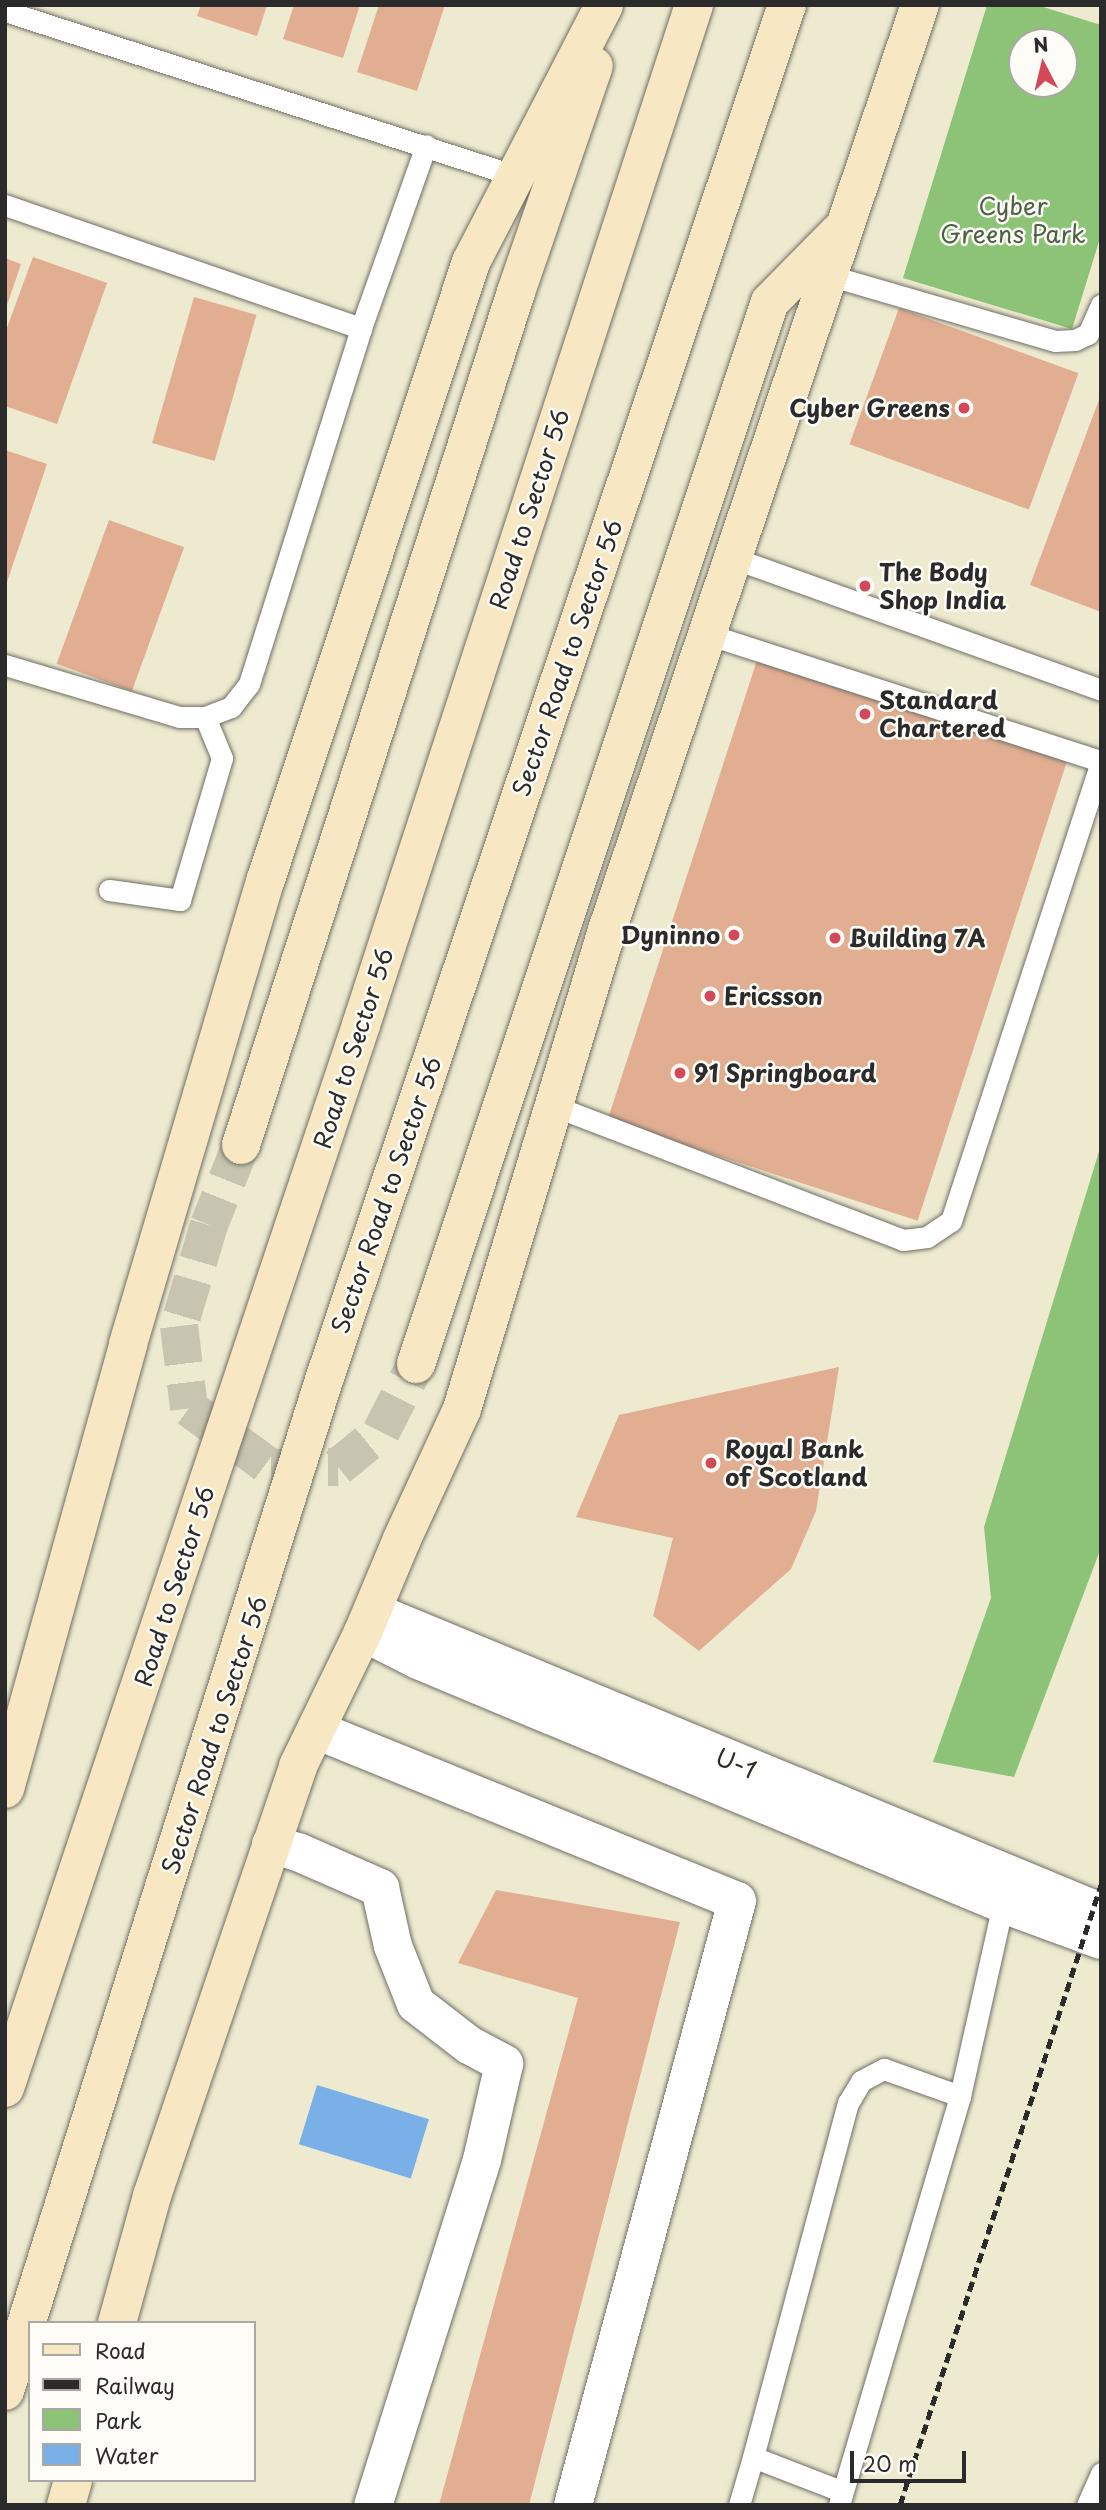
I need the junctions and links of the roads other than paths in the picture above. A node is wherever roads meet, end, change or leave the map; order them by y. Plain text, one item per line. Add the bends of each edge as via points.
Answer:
1 (604, 5) edge
2 (616, 5) edge
3 (694, 5) edge
4 (787, 5) edge
5 (920, 5) edge
6 (5, 11) edge
7 (426, 145) junction
8 (516, 176) junction
9 (5, 205) edge
10 (845, 226) junction
11 (828, 275) junction
12 (1101, 305) edge
13 (361, 328) junction
14 (733, 558) junction
15 (707, 634) junction
16 (5, 664) edge
17 (1101, 690) edge
18 (205, 717) junction
19 (1101, 762) edge
20 (109, 890) dead end
21 (554, 1106) junction
22 (241, 1145) tunnel mouth
23 (416, 1364) tunnel mouth
24 (368, 1622) junction
25 (316, 1730) junction
26 (5, 1789) edge
27 (271, 1844) junction
28 (1003, 1904) junction
29 (1099, 1913) edge
30 (5, 2088) edge
31 (960, 2096) junction
32 (118, 2321) edge
33 (5, 2391) edge
34 (753, 2457) junction
35 (1101, 2473) edge
36 (72, 2482) edge
37 (840, 2498) edge
38 (66, 2505) edge
39 (373, 2505) edge
40 (573, 2505) edge
41 (739, 2505) edge
42 (1087, 2505) edge

1 - 8 street
2 - 22 street via 516,292
3 - 30 street, Road to Sector 56 via 361,1025
4 - 33 street, Sector Road to Sector 56 via 325,1377
5 - 10 street
6 - 7 lane
7 - 8 lane
7 - 13 lane
8 - 26 street via 471,262 266,879 128,1344
9 - 13 lane
10 - 11 street
10 - 23 street via 770,302
11 - 12 lane via 1055,341 1075,341 1088,334
11 - 14 street
13 - 18 lane via 249,684 232,707
14 - 15 street
14 - 17 lane
15 - 19 lane
15 - 21 street via 607,930
16 - 18 lane via 178,717
18 - 20 lane via 222,758 180,900
19 - 21 lane via 951,1221 928,1237 903,1240
21 - 24 street via 462,1409
24 - 25 street
24 - 28 street via 418,1660
24 - 29 street, U-1
25 - 27 street via 298,1766
25 - 40 street via 737,1901
27 - 32 street via 152,2196
27 - 39 street via 380,1888 393,1946 416,2004 469,2045 504,2064 482,2160
28 - 29 street
28 - 31 lane
31 - 34 lane via 884,2069 861,2081 848,2103
31 - 37 lane
34 - 37 lane
34 - 41 lane
35 - 42 lane
36 - 38 street

